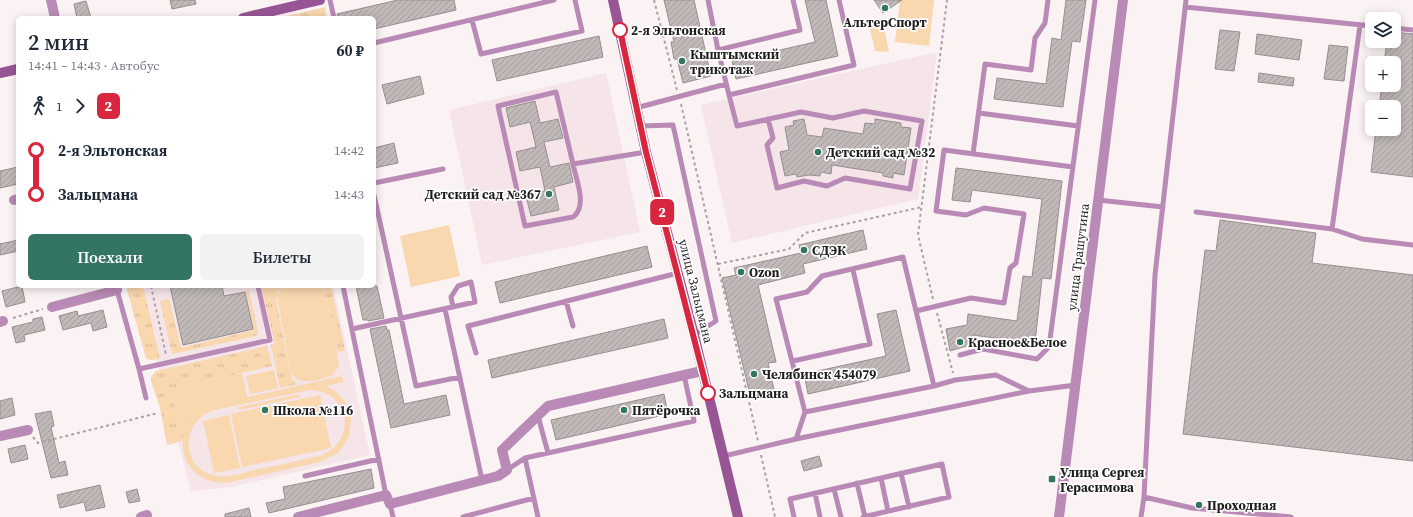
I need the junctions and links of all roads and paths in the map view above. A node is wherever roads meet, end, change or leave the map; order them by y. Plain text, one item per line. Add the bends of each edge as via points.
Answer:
1 (51, 0) edge
2 (320, 0) edge
3 (330, 0) edge
4 (554, 0) edge
5 (575, 0) edge
6 (613, 0) edge
7 (654, 0) edge
8 (708, 0) edge
9 (793, 0) edge
10 (838, 0) edge
11 (1048, 0) edge
12 (1095, 0) edge
13 (1123, 0) edge
14 (1186, 0) edge
15 (1185, 7) junction
16 (55, 16) edge
17 (252, 16) edge
18 (334, 16) edge
19 (472, 20) junction
20 (1360, 25) junction
21 (1365, 25) edge
22 (1401, 29) edge
23 (1413, 30) edge
24 (376, 43) edge
25 (718, 50) junction
26 (16, 69) edge
27 (0, 73) edge
28 (726, 84) junction
29 (729, 95) junction
30 (679, 97) junction
31 (636, 108) junction
32 (979, 113) junction
33 (768, 119) junction
34 (640, 126) junction
35 (1078, 126) junction
36 (646, 152) junction
37 (973, 154) junction
38 (573, 164) junction
39 (1073, 167) junction
40 (443, 169) dead end
41 (376, 183) edge
42 (1098, 200) junction
43 (376, 204) edge
44 (922, 207) dead end
45 (1163, 207) junction
46 (1196, 212) dead end
47 (1332, 228) junction
48 (1413, 245) edge
49 (718, 264) junction
50 (853, 270) junction
51 (678, 273) junction
52 (117, 288) edge
53 (151, 288) edge
54 (258, 288) edge
55 (342, 288) edge
56 (566, 301) junction
57 (52, 307) joint
58 (453, 307) junction
59 (445, 309) junction
60 (916, 311) junction
61 (402, 318) junction
62 (2, 321) edge
63 (572, 326) dead end
64 (352, 330) junction
65 (694, 335) junction
66 (476, 353) dead end
67 (960, 355) dead end
68 (793, 361) junction
69 (168, 362) junction
70 (139, 369) junction
71 (702, 371) junction
72 (684, 375) junction
73 (460, 377) junction
74 (1076, 384) junction
75 (934, 386) junction
76 (1029, 390) junction
77 (146, 398) dead end
78 (805, 412) junction
79 (158, 413) dead end
80 (538, 416) junction
81 (28, 430) joint
82 (0, 436) edge
83 (796, 439) junction
84 (760, 448) junction
85 (548, 453) junction
86 (724, 456) junction
87 (525, 458) junction
88 (379, 459) junction
89 (507, 470) junction
90 (901, 473) junction
91 (305, 476) dead end
92 (881, 478) junction
93 (482, 480) junction
94 (857, 483) junction
95 (834, 489) junction
96 (815, 493) junction
97 (1144, 497) junction
98 (534, 498) junction
99 (388, 500) junction
100 (909, 506) junction
101 (888, 511) junction
102 (298, 517) edge
103 (393, 517) edge
104 (463, 517) edge
105 (538, 517) edge
106 (738, 517) edge
107 (775, 517) edge
108 (794, 517) edge
109 (820, 517) edge
110 (841, 517) edge
111 (864, 517) edge
112 (1059, 517) edge
113 (1141, 517) edge
114 (1291, 517) edge

1 - 16 street
2 - 17 street
3 - 18 lane
4 - 19 lane
5 - 19 lane via 582,31 481,54
6 - 31 street, улица Зальцмана
7 - 30 path
8 - 25 lane
9 - 25 lane via 800,30
10 - 29 lane via 854,65
11 - 32 lane via 1045,23 1035,38 1031,70 985,64
12 - 35 lane
13 - 42 street, улица Трашутина
14 - 15 lane
15 - 20 lane
15 - 45 lane
19 - 24 lane
20 - 21 lane
20 - 47 lane
22 - 23 lane
25 - 28 lane
26 - 27 street
28 - 29 lane
28 - 30 lane
29 - 33 lane via 737,126
30 - 31 lane
30 - 49 path
31 - 34 street, улица Зальцмана
32 - 35 lane
32 - 37 lane
33 - 33 lane via 801,112 833,118 864,111 922,121 910,189 845,178 827,186 804,181 777,188 767,145 773,138
34 - 36 street, улица Зальцмана
34 - 65 lane via 673,125 716,321
35 - 39 lane
36 - 38 lane
36 - 51 street, улица Зальцмана
37 - 39 lane
37 - 60 lane via 944,150 936,211 966,215 984,208 1024,214 1016,263 1010,268 1004,303 971,298
38 - 38 lane via 556,92 498,106 525,226 573,217 579,212 581,204
39 - 67 lane via 1049,347 1037,359 982,349
40 - 41 lane
42 - 45 lane
42 - 74 street, улица Трашутина
43 - 61 lane
44 - 49 path via 805,233 789,249
45 - 97 lane via 1155,275
46 - 47 lane
47 - 48 lane via 1362,239
49 - 84 path
50 - 60 lane via 903,257
50 - 68 lane via 822,276 807,292 776,299
50 - 68 lane via 870,344
51 - 56 lane
51 - 65 street, улица Зальцмана
52 - 57 street
52 - 70 lane
53 - 69 path
54 - 69 lane via 270,340
55 - 64 lane
56 - 63 lane
56 - 66 lane via 468,326
57 - 62 path
58 - 58 lane via 475,302 471,282 458,286 451,297
58 - 59 lane
59 - 61 lane
59 - 73 lane
60 - 75 lane
61 - 64 lane
61 - 73 lane via 416,386
64 - 88 lane
65 - 71 street, улица Зальцмана
68 - 78 lane
69 - 70 lane
70 - 77 lane
71 - 72 street
71 - 86 street, улица Зальцмана
72 - 80 street via 548,406
72 - 85 lane via 694,421
73 - 93 lane
74 - 76 lane
74 - 112 street, улица Трашутина
75 - 76 lane via 955,380 996,375
75 - 78 lane
76 - 83 lane
78 - 83 lane
79 - 81 path via 38,443
80 - 85 lane
80 - 89 street via 502,450
81 - 82 street
83 - 84 lane
84 - 86 lane
84 - 107 path
85 - 87 lane
86 - 106 street, улица Зальцмана
87 - 89 lane
87 - 98 lane
88 - 91 lane
88 - 99 lane
89 - 93 street via 498,476
90 - 92 lane
90 - 100 lane
90 - 100 lane via 942,464 950,497
92 - 94 lane
92 - 101 lane
93 - 99 street
94 - 95 lane
94 - 111 lane
95 - 96 lane
95 - 110 lane
96 - 108 lane via 790,499
96 - 109 lane
97 - 113 lane
97 - 114 lane via 1192,508
98 - 104 lane
98 - 105 lane
99 - 102 street
99 - 103 lane
100 - 101 lane
101 - 111 lane

